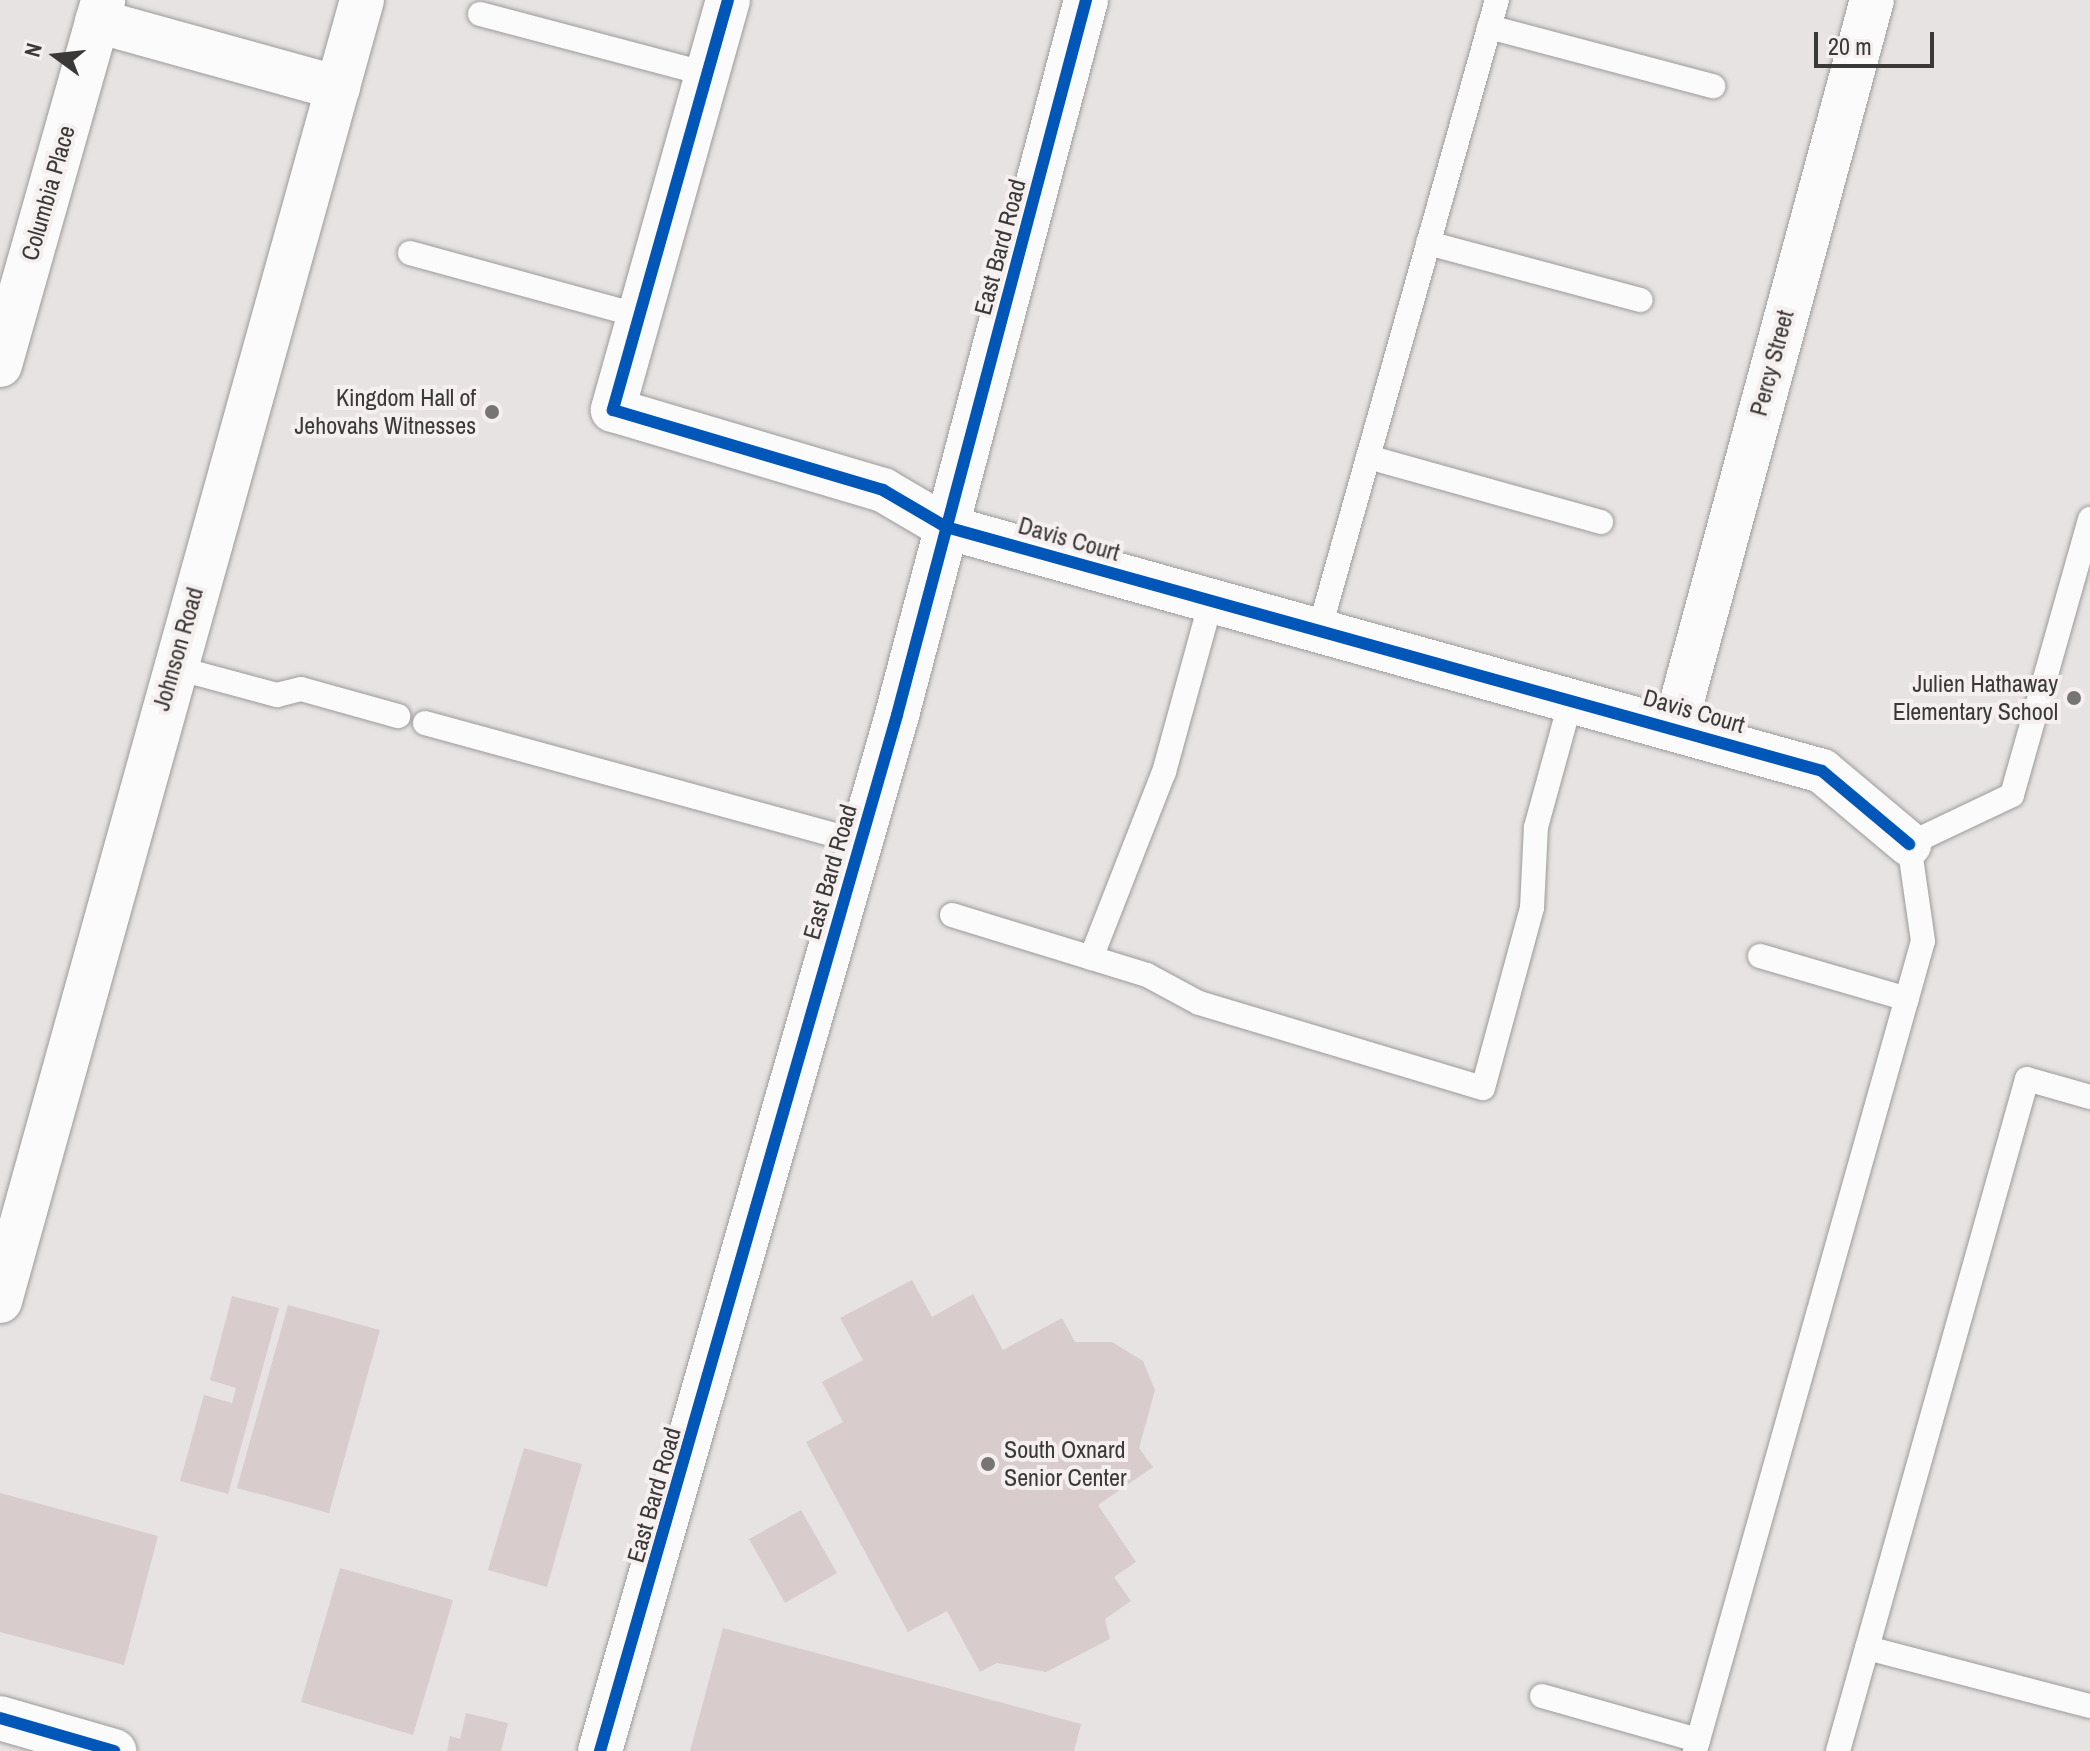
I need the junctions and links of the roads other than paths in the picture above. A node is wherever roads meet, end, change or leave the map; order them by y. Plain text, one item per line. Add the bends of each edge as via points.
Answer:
1 (362, 0) edge
2 (728, 0) edge
3 (1086, 0) edge
4 (1497, 0) edge
5 (1872, 0) edge
6 (100, 10) edge
7 (480, 14) dead end
8 (1489, 27) junction
9 (707, 74) junction
10 (1713, 86) dead end
11 (338, 88) junction
12 (1428, 243) junction
13 (410, 253) dead end
14 (1641, 300) dead end
15 (640, 316) junction
16 (0, 365) edge
17 (1368, 457) junction
18 (2090, 519) edge
19 (1601, 522) dead end
20 (946, 527) junction
21 (1211, 601) junction
22 (1319, 631) junction
23 (173, 667) junction
24 (1571, 700) junction
25 (398, 716) dead end
26 (425, 723) dead end
27 (1675, 727) junction
28 (861, 842) junction
29 (1909, 844) junction
30 (952, 915) dead end
31 (1760, 956) dead end
32 (1091, 958) junction
33 (1907, 999) junction
34 (2090, 1097) edge
35 (0, 1301) edge
36 (1867, 1648) junction
37 (1542, 1696) dead end
38 (2090, 1706) edge
39 (0, 1718) edge
40 (1697, 1745) edge
41 (114, 1751) edge
42 (600, 1751) edge
43 (1838, 1751) edge

1 - 11 street, Johnson Road
2 - 9 street, Davis Court
3 - 20 street, East Bard Road
4 - 8 lane
5 - 27 street, Percy Street
6 - 11 street, Columbia Place
6 - 16 street, Columbia Place
7 - 9 lane
8 - 10 lane
8 - 12 lane
9 - 15 street, Davis Court
11 - 23 street, Johnson Road
12 - 14 lane
12 - 17 lane
13 - 15 lane
15 - 20 street, Davis Court via 613,410 883,490
17 - 19 lane
17 - 22 lane
18 - 29 lane via 2012,795
20 - 21 street, Davis Court
20 - 28 street, East Bard Road
21 - 22 street, Davis Court
21 - 32 lane via 1164,772
22 - 24 street, Davis Court
23 - 25 lane via 277,695 301,689
23 - 35 street, Johnson Road
24 - 27 street, Davis Court
24 - 32 lane via 1536,827 1532,908 1483,1088 1199,1003 1147,975
26 - 28 lane
27 - 29 street, Davis Court via 1822,771
28 - 42 street, East Bard Road
29 - 33 lane via 1923,941
30 - 32 lane
31 - 33 lane
33 - 40 lane
34 - 36 lane via 2027,1079
36 - 38 lane
36 - 43 lane
37 - 40 lane
39 - 41 street

